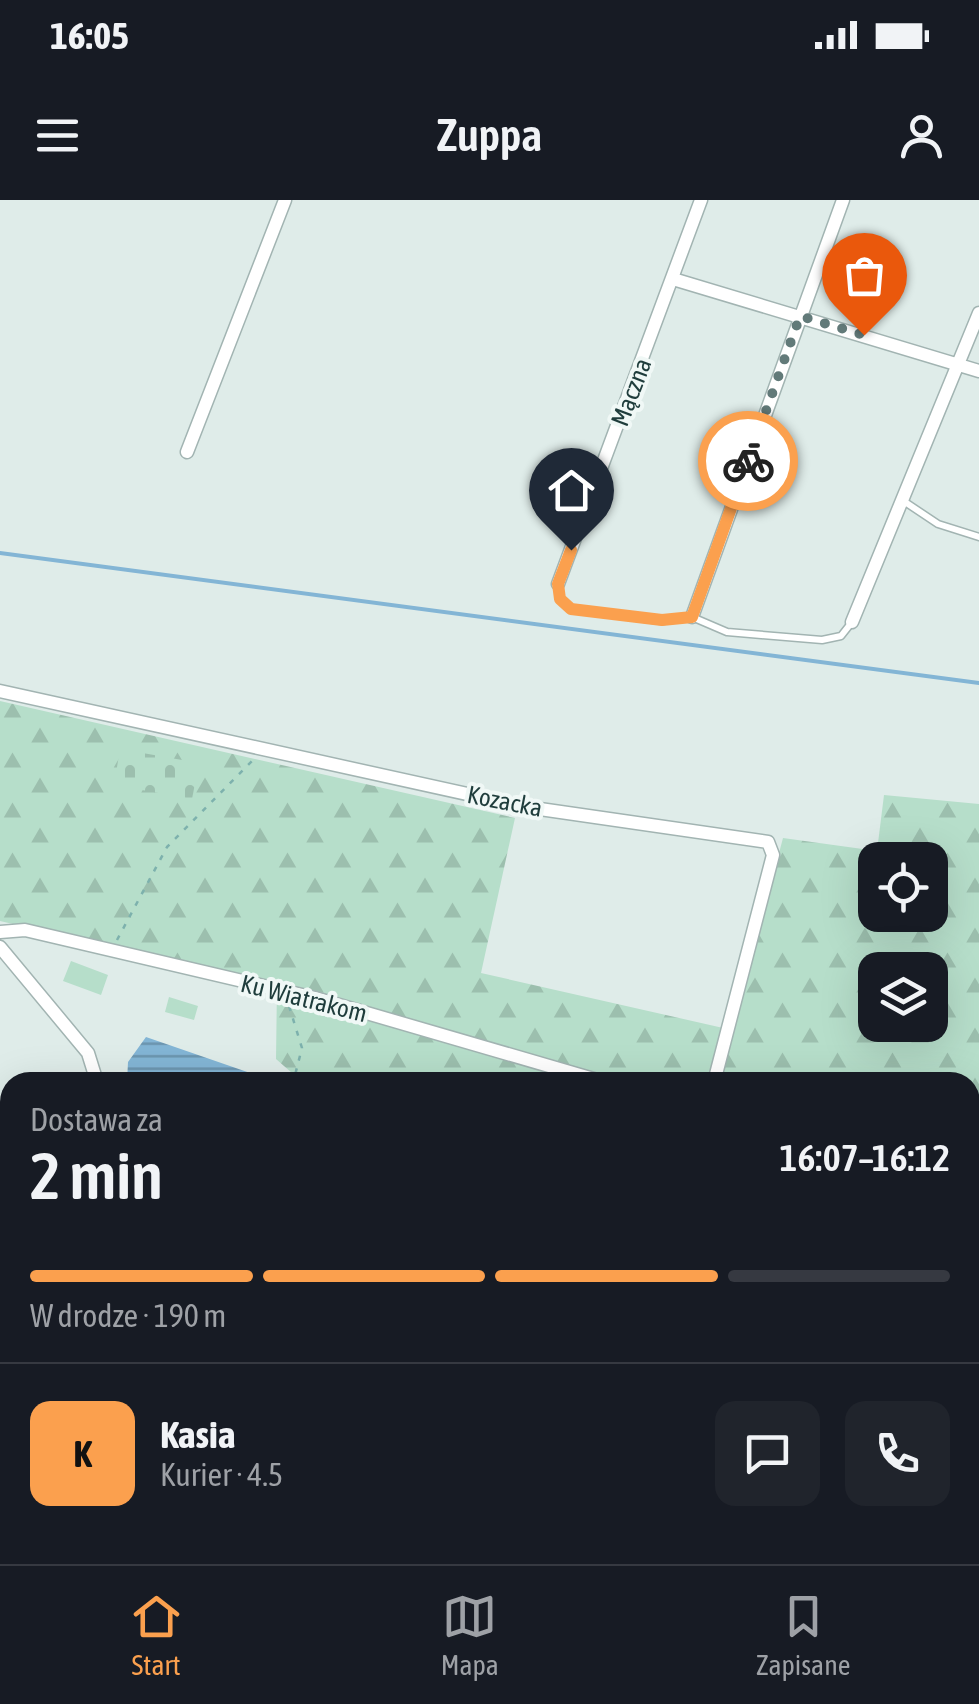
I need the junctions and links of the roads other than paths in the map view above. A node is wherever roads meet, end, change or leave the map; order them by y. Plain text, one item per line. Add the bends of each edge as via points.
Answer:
1 (285, 200) edge
2 (701, 200) edge
3 (842, 200) edge
4 (674, 279) junction
5 (979, 312) edge
6 (800, 316) junction
7 (959, 364) junction
8 (979, 371) edge
9 (187, 452) dead end
10 (905, 502) junction
11 (979, 538) edge
12 (558, 584) joint
13 (692, 617) junction
14 (852, 622) joint
15 (0, 691) edge
16 (0, 932) edge
17 (0, 946) edge
18 (94, 1072) edge
19 (569, 1072) edge
20 (717, 1072) edge

1 - 9 street
2 - 4 street, Mączna
3 - 6 street
4 - 6 street
4 - 12 street, Mączna
5 - 7 street
6 - 7 street
6 - 13 street
7 - 8 street
7 - 10 street
10 - 11 lane via 938,524
10 - 14 street
12 - 13 lane via 560,599 571,609
13 - 14 lane via 727,632 822,640 841,636
15 - 20 street, Kozacka via 526,806 768,842 774,855
16 - 19 street, Ku Wiatrakom via 25,930 282,991
17 - 18 street via 88,1053

